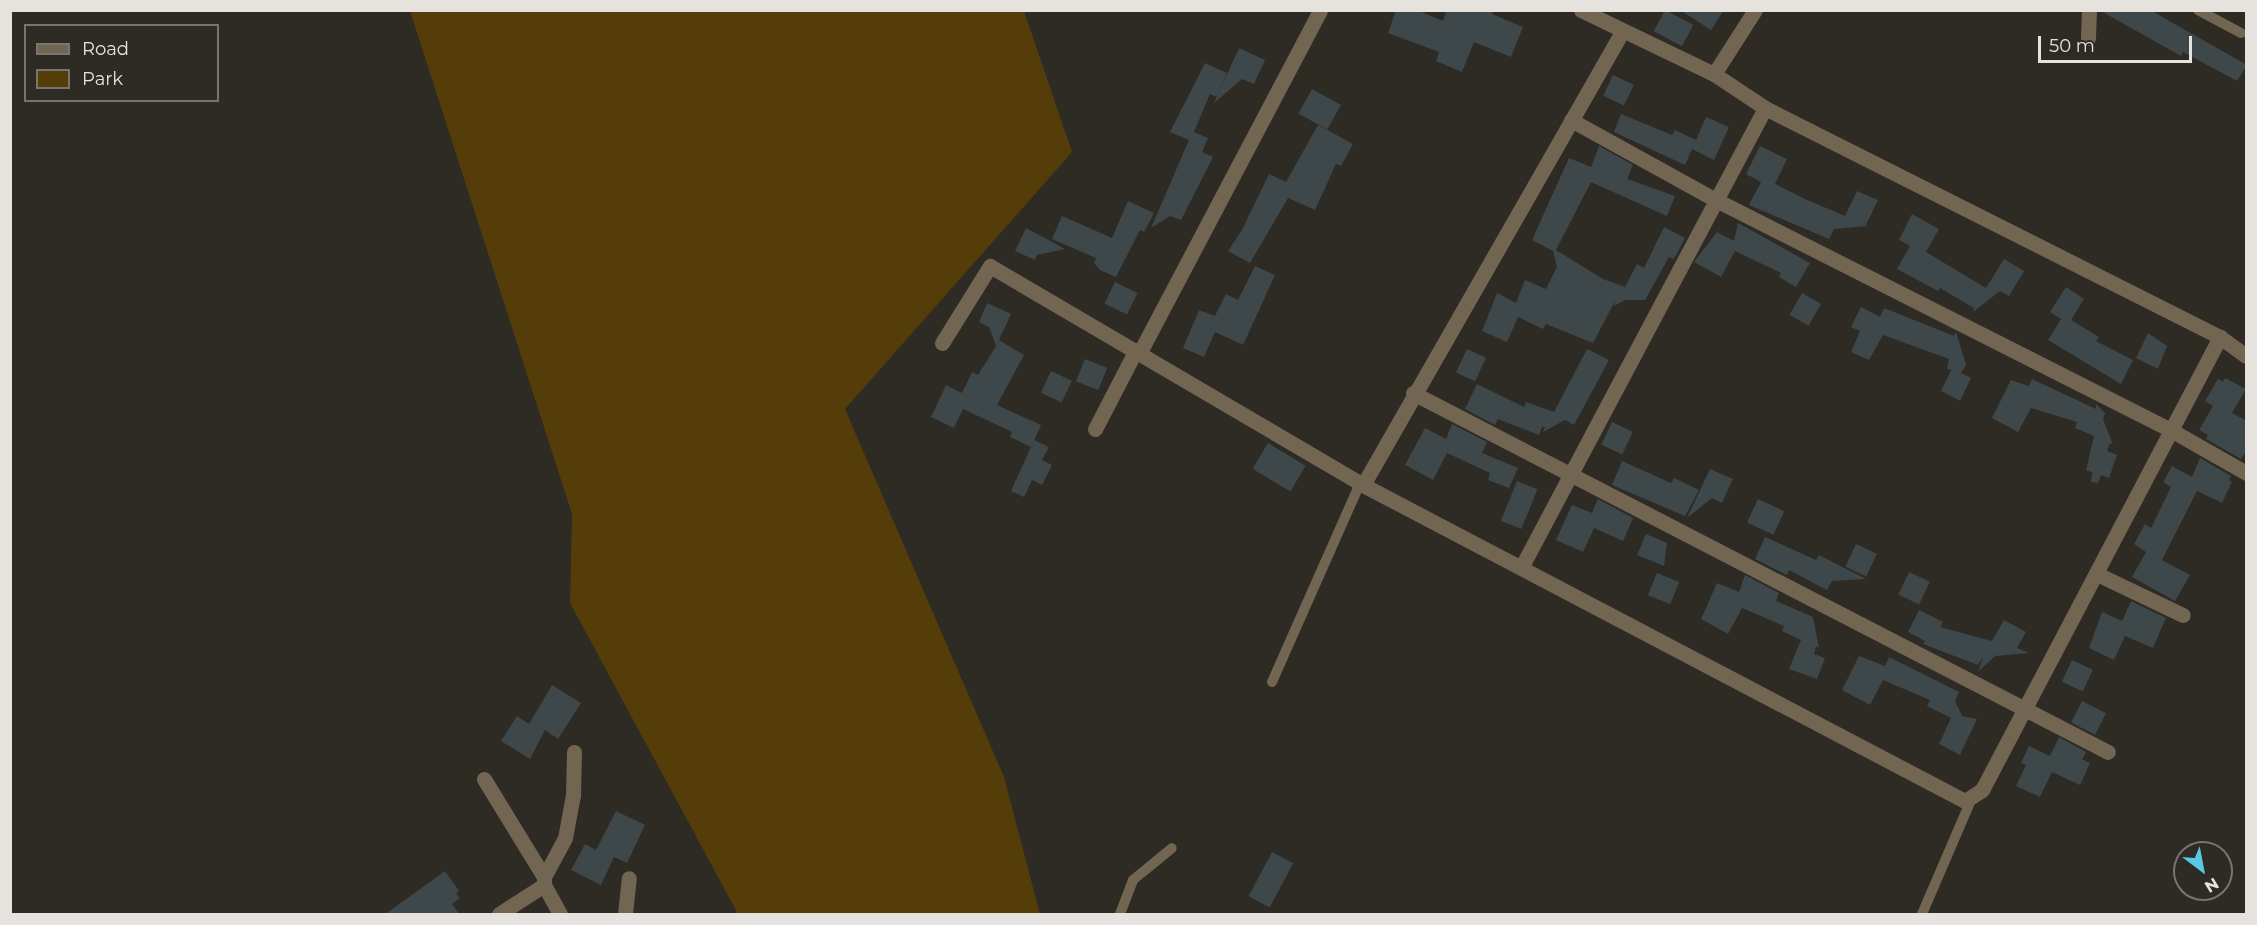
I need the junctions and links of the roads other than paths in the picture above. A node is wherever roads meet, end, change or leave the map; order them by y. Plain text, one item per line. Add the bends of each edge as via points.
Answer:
1 (1320, 10) edge
2 (1581, 10) edge
3 (1755, 10) edge
4 (2089, 10) edge
5 (2198, 10) edge
6 (1622, 32) junction
7 (2241, 33) dead end
8 (2088, 38) dead end
9 (1714, 74) junction
10 (1766, 108) junction
11 (1571, 120) junction
12 (1718, 201) junction
13 (2220, 337) junction
14 (942, 343) dead end
15 (1138, 351) junction
16 (2247, 356) edge
17 (1413, 393) junction
18 (1095, 429) dead end
19 (2169, 429) junction
20 (2247, 473) edge
21 (1570, 474) junction
22 (1362, 484) junction
23 (1522, 566) junction
24 (2097, 574) junction
25 (2183, 615) dead end
26 (1272, 682) dead end
27 (2025, 709) junction
28 (574, 752) dead end
29 (2108, 752) dead end
30 (484, 779) dead end
31 (1971, 800) junction
32 (1172, 848) dead end
33 (629, 878) dead end
34 (544, 881) junction
35 (499, 915) edge
36 (560, 915) edge
37 (625, 915) edge
38 (1120, 915) edge
39 (1922, 915) edge

1 - 15 street
2 - 6 street
3 - 9 street
4 - 8 street
5 - 7 lane
6 - 9 street
6 - 11 street
9 - 10 street
10 - 12 street
10 - 13 street
11 - 12 street
11 - 17 street
12 - 19 street
12 - 21 street
13 - 16 street
13 - 19 street
14 - 15 street via 990,266
15 - 18 street
15 - 22 street
17 - 21 street
17 - 22 street
19 - 20 street
19 - 24 street
21 - 23 street
21 - 27 street
22 - 23 street
22 - 26 lane
23 - 31 street via 1959,799
24 - 25 street
24 - 27 street
27 - 29 street
27 - 31 street via 1982,790
28 - 34 street via 573,795 565,838
30 - 34 street
31 - 39 lane
32 - 38 lane via 1133,880
33 - 37 street
34 - 35 street
34 - 36 street

